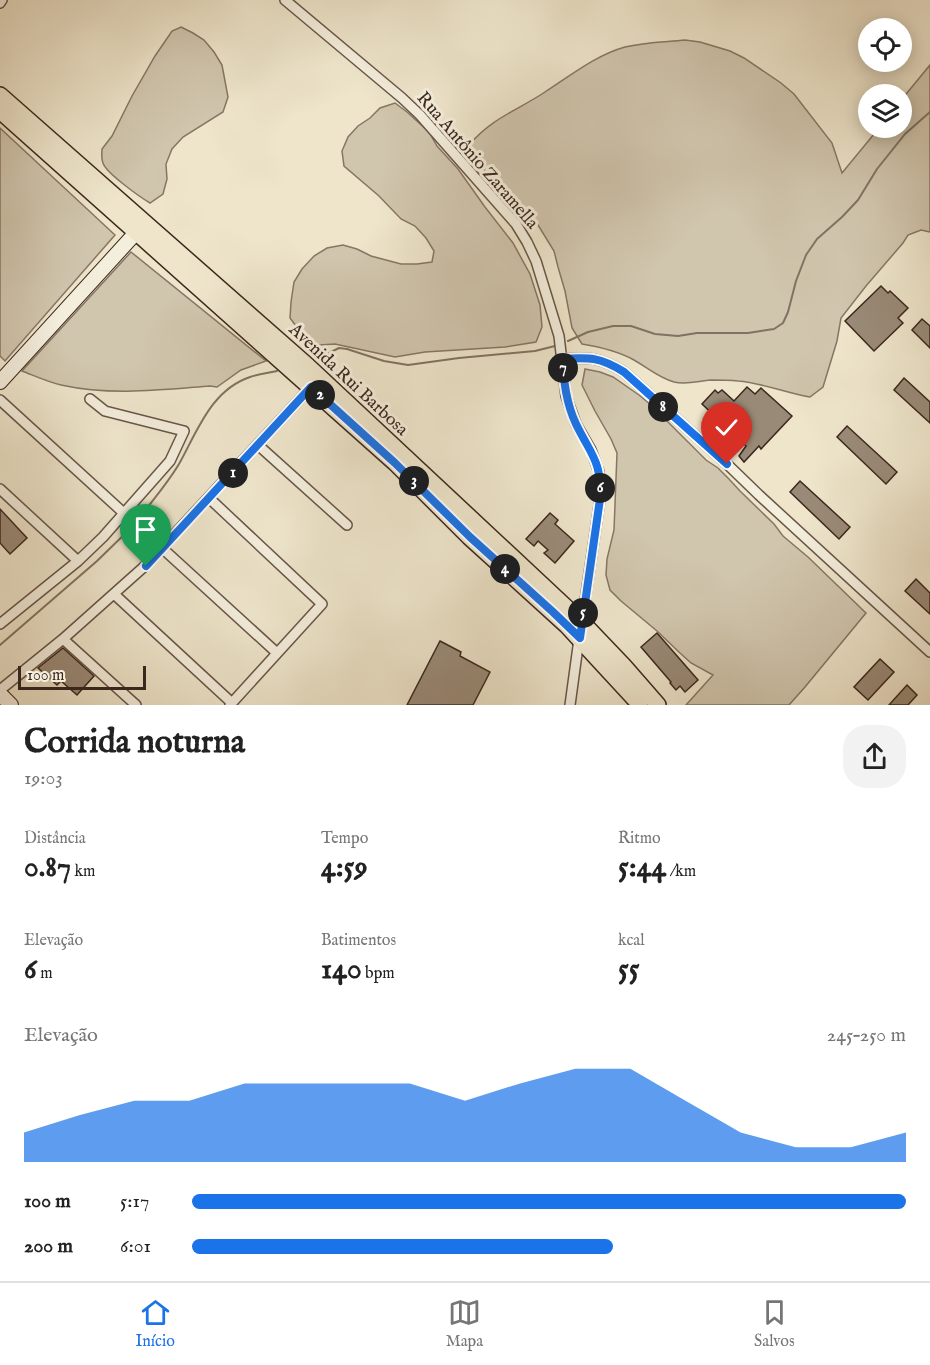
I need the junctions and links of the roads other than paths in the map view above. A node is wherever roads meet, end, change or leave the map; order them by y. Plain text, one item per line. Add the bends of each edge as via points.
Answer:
1 (285, 0) edge
2 (0, 95) edge
3 (0, 111) edge
4 (140, 227) junction
5 (562, 359) junction
6 (303, 371) junction
7 (0, 382) edge
8 (311, 387) junction
9 (0, 399) edge
10 (90, 399) dead end
11 (258, 445) junction
12 (0, 489) edge
13 (209, 498) junction
14 (127, 516) junction
15 (347, 525) dead end
16 (163, 549) junction
17 (78, 561) junction
18 (114, 594) junction
19 (582, 622) junction
20 (0, 624) edge
21 (580, 638) junction
22 (63, 639) junction
23 (930, 652) edge
24 (277, 653) junction
25 (0, 692) edge
26 (231, 704) edge
27 (10, 705) edge
28 (136, 705) edge
29 (570, 705) edge
30 (640, 705) edge
31 (658, 705) edge

1 - 5 street, Rua Antônio Zaramella via 402,98 516,224 536,261
2 - 4 main road, Avenida Rui Barbosa
3 - 4 main road, Avenida Rui Barbosa
4 - 6 main road, Avenida Rui Barbosa
4 - 7 main road
5 - 19 street, Rua Antônio Zaramella via 571,410 596,462 601,484
5 - 23 street via 598,359 624,372
6 - 8 main road, Avenida Rui Barbosa
6 - 19 main road, Avenida Rui Barbosa
8 - 11 street
8 - 21 main road, Avenida Rui Barbosa
9 - 14 street
10 - 14 street via 105,411 184,431 170,461
11 - 13 street
11 - 15 street
12 - 17 street
13 - 16 street
13 - 24 street via 322,604
14 - 16 street
14 - 17 street
16 - 18 street
16 - 24 street
17 - 20 street
18 - 22 street
18 - 26 street
19 - 21 street, Rua Antônio Zaramella
19 - 31 main road, Avenida Rui Barbosa
21 - 29 street, Rua Antônio Zaramella
21 - 30 main road, Avenida Rui Barbosa
22 - 25 street
22 - 28 street
24 - 26 street
25 - 27 main road

